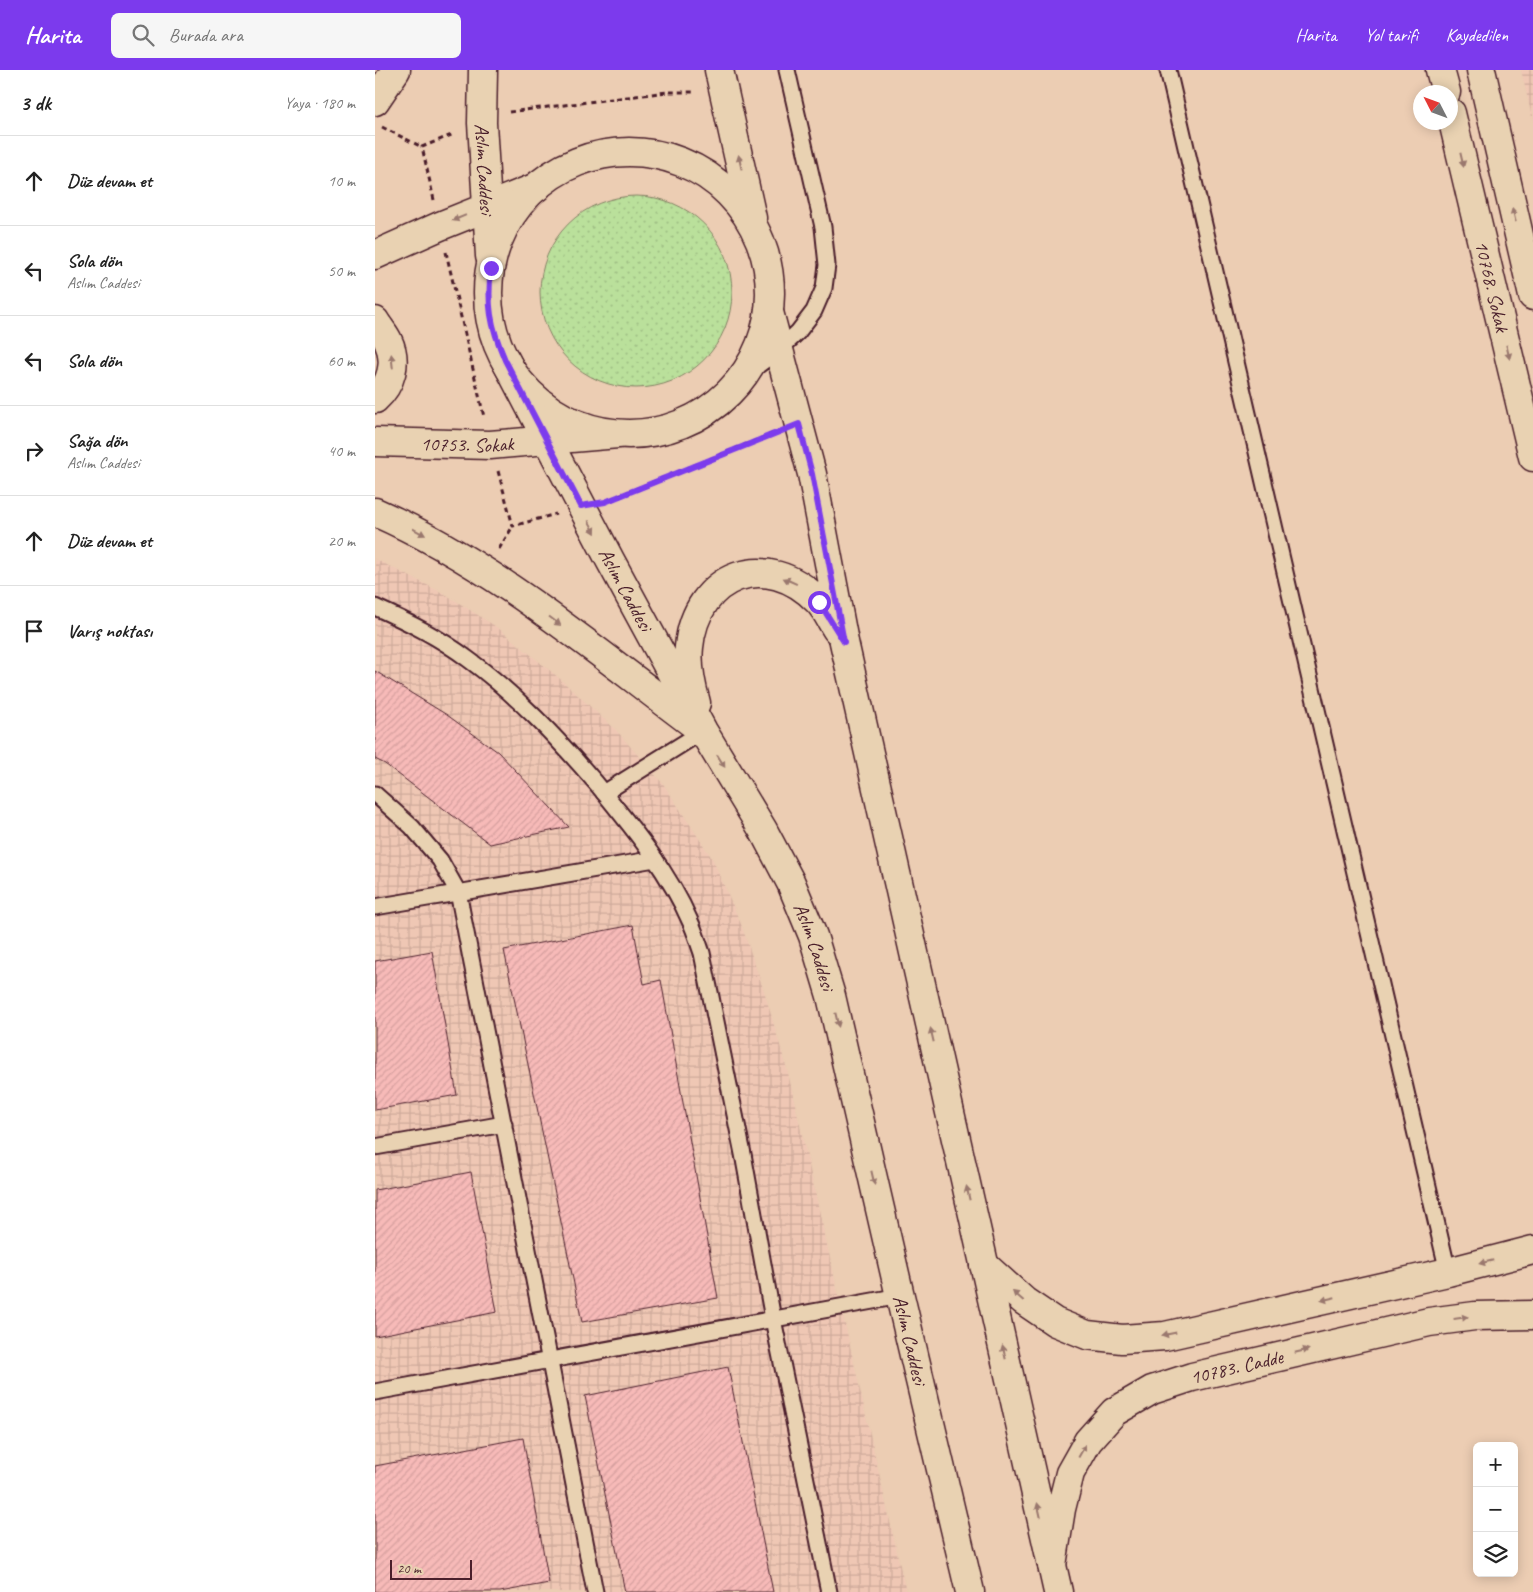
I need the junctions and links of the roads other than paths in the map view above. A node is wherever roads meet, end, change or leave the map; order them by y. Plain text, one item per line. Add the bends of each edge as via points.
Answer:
1 (395, 70) edge
2 (483, 70) edge
3 (787, 70) edge
4 (1168, 70) edge
5 (1440, 70) edge
6 (1481, 70) edge
7 (722, 81) edge
8 (1444, 85) edge
9 (375, 102) edge
10 (1455, 130) edge
11 (537, 187) junction
12 (487, 207) junction
13 (754, 227) junction
14 (375, 255) edge
15 (491, 268) junction
16 (1533, 296) edge
17 (769, 312) junction
18 (375, 321) edge
19 (779, 350) junction
20 (505, 360) junction
21 (742, 377) junction
22 (375, 400) edge
23 (618, 434) junction
24 (547, 441) junction
25 (375, 442) edge
26 (1533, 457) edge
27 (375, 512) edge
28 (375, 607) edge
29 (844, 642) junction
30 (703, 731) junction
31 (604, 793) junction
32 (375, 794) edge
33 (655, 859) junction
34 (458, 892) junction
35 (375, 907) edge
36 (504, 1124) junction
37 (375, 1147) edge
38 (1533, 1250) edge
39 (984, 1265) junction
40 (1448, 1272) junction
41 (899, 1296) junction
42 (1533, 1315) edge
43 (773, 1319) junction
44 (549, 1360) junction
45 (375, 1392) edge
46 (1051, 1565) junction
47 (595, 1592) edge
48 (829, 1592) edge
49 (970, 1592) edge
50 (1058, 1592) edge

1 - 9 main road
2 - 12 main road, Aslım Caddesi via 482,123
3 - 19 lane via 823,227 827,265 824,288 814,311
4 - 40 lane
5 - 8 main road
16 -> 6 main road, 10768. Sokak
13 -> 7 main road
10 -> 26 main road, 10768. Sokak
11 - 12 main road
11 - 13 main road via 562,170 598,156 621,153 666,157 708,176 726,190
11 - 15 main road via 507,223
12 -> 14 main road
12 - 15 main road, Aslım Caddesi
13 - 17 main road via 768,270
15 - 20 main road via 488,291 490,315 495,338
17 - 19 main road
17 - 21 main road via 755,357
22 -> 18 main road via 383,392 393,368 389,342
19 - 21 lane
19 - 29 main road via 812,474
20 - 23 main road via 533,397 552,411 572,422
20 - 24 main road, Aslım Caddesi
21 - 23 main road via 708,410 687,422 642,434
23 - 24 main road, 10753. Sokak
24 - 25 main road, 10753. Sokak via 490,445
24 -> 30 main road, Aslım Caddesi
27 -> 30 main road via 451,550 526,598
28 - 31 lane via 429,632 505,688 555,736
29 -> 30 main road via 819,602 797,584 775,574 750,572 727,580 709,596 697,615 689,647 691,683
39 -> 29 main road
30 - 31 lane
30 -> 41 main road, Aslım Caddesi via 763,830 791,883 813,936 831,996
31 - 33 lane
32 - 34 lane via 412,827 440,860
33 - 34 lane
33 - 43 lane via 680,899 702,953
34 - 35 lane
34 - 36 lane
36 - 37 lane
36 - 44 lane
38 -> 40 main road
40 -> 39 main road via 1165,1336 1122,1339 1087,1335 1055,1322 1023,1301
46 -> 39 main road
41 - 43 lane
41 - 49 main road, Aslım Caddesi
46 -> 42 main road, 10783. Cadde via 1070,1473 1088,1441 1114,1412 1152,1390 1192,1377 1429,1322 1475,1316
43 - 44 lane
43 - 48 lane
44 - 45 lane
44 - 47 lane
46 - 50 main road

